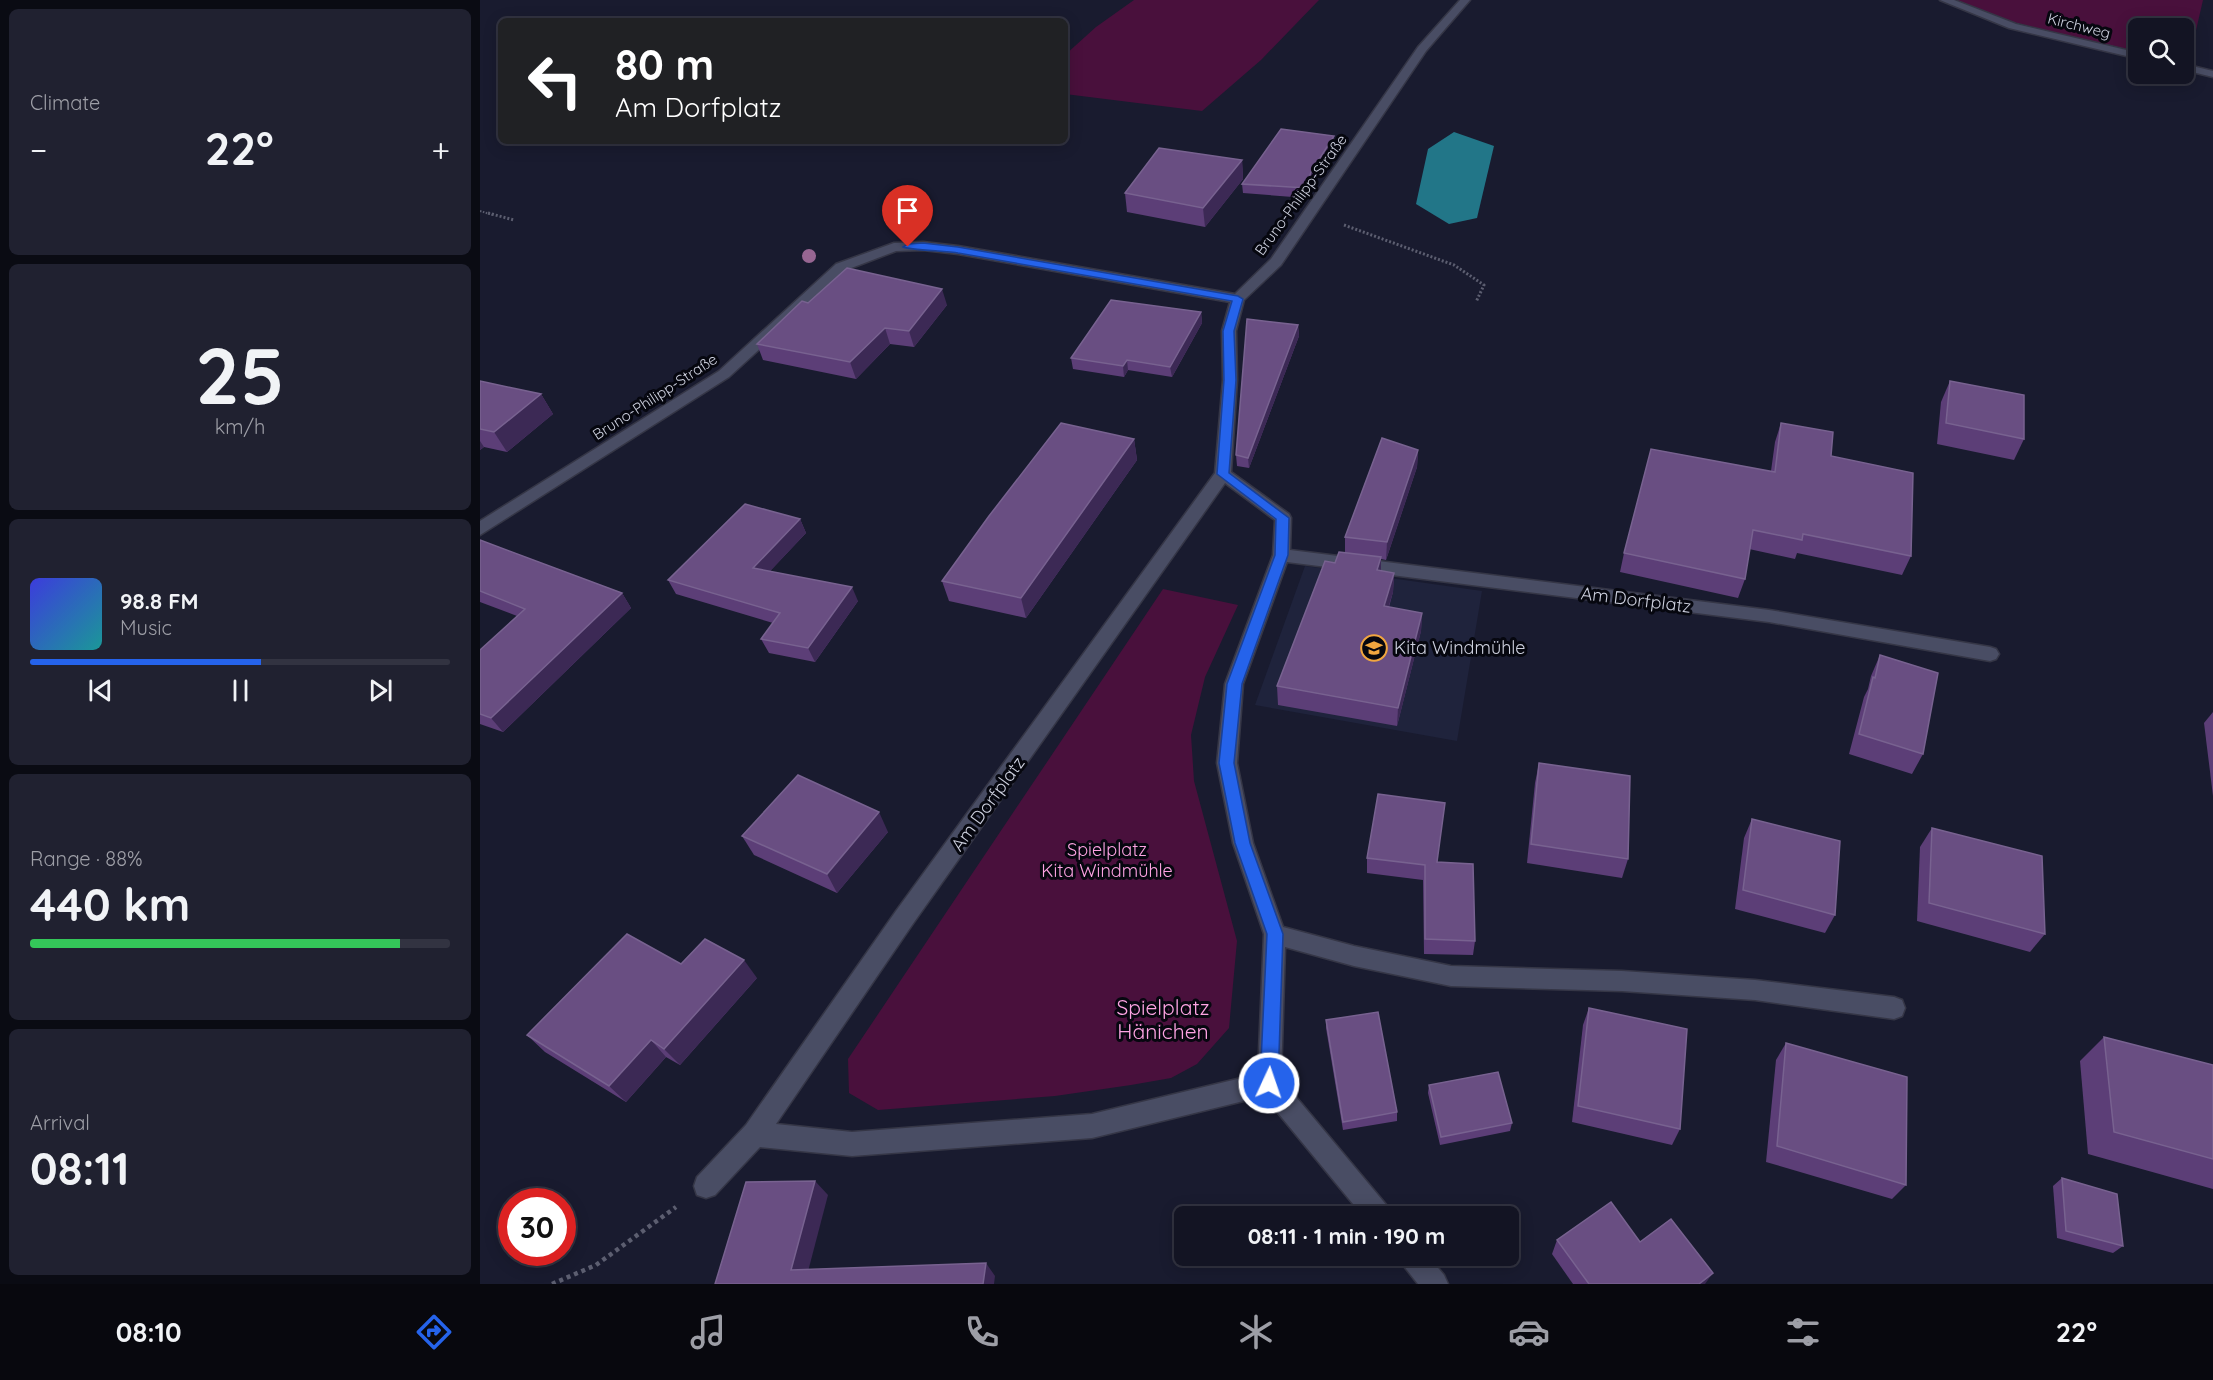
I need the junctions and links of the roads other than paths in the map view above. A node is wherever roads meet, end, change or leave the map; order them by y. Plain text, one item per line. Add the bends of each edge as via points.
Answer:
1 (1465, 0) edge
2 (1945, 0) edge
3 (2128, 53) edge
4 (2194, 69) edge
5 (2213, 74) edge
6 (1238, 299) junction
7 (1223, 474) junction
8 (480, 529) edge
9 (1281, 555) junction
10 (1990, 654) dead end
11 (1275, 934) junction
12 (1894, 1008) dead end
13 (1269, 1083) junction
14 (755, 1134) junction
15 (706, 1186) road end
16 (1371, 1206) edge
17 (1420, 1266) edge
18 (1435, 1284) edge

1 - 6 street, Bruno-Philipp-Straße via 1422,49 1276,262
2 - 3 street, Kirchweg via 2013,26
4 - 5 street
6 - 7 street via 1229,331 1230,380
6 - 8 street, Bruno-Philipp-Straße via 958,250 894,248 841,267 724,374
7 - 9 street via 1283,518
7 - 14 street, Am Dorfplatz via 904,918
9 - 10 street, Am Dorfplatz via 1769,616
9 - 11 street via 1234,684 1227,763 1243,843
11 - 12 street via 1354,956 1451,976 1755,990
11 - 13 street
13 - 14 street via 1092,1126 852,1144
13 - 16 street
14 - 15 street, Am Dorfplatz
17 - 18 street

